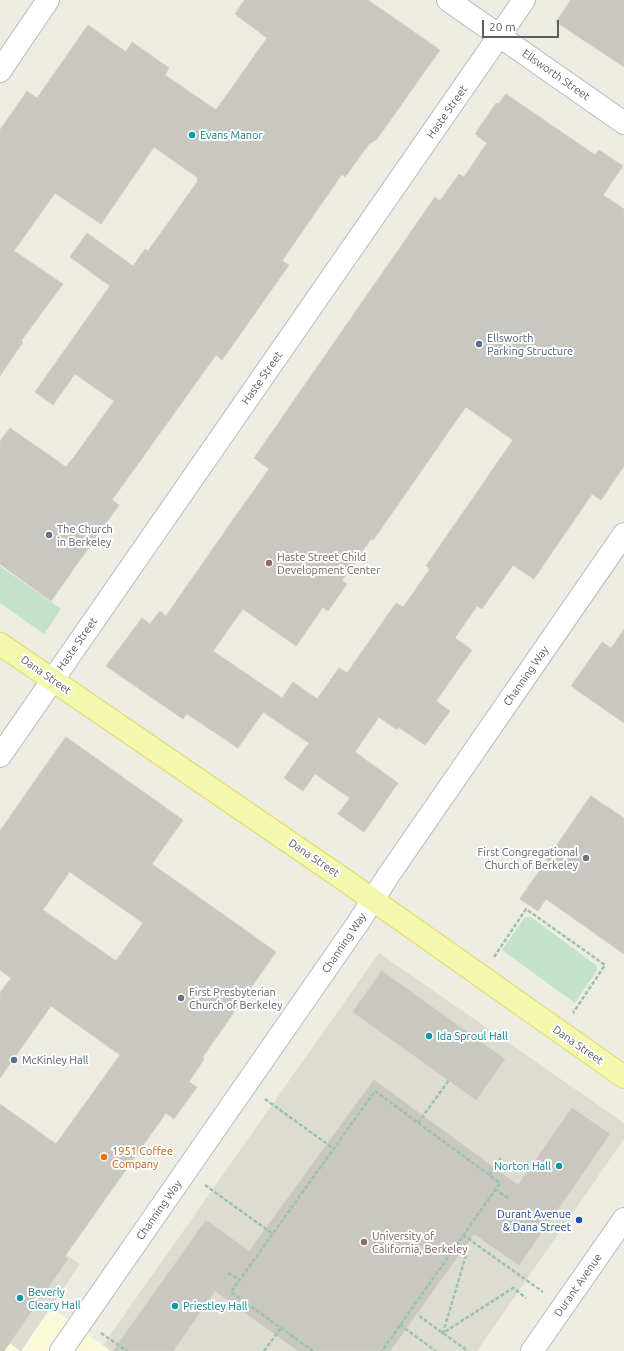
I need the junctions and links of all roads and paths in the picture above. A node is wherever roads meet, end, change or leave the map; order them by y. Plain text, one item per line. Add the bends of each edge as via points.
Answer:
1 (48, 0) edge
2 (448, 0) edge
3 (524, 0) edge
4 (499, 35) junction
5 (0, 71) edge
6 (624, 122) edge
7 (624, 534) edge
8 (0, 644) edge
9 (53, 680) junction
10 (0, 756) edge
11 (373, 900) junction
12 (481, 977) junction
13 (560, 1033) junction
14 (624, 1077) edge
15 (449, 1080) dead end
16 (246, 1085) junction
17 (418, 1123) junction
18 (334, 1148) junction
19 (502, 1158) dead end
20 (186, 1171) junction
21 (489, 1175) junction
22 (495, 1189) junction
23 (508, 1198) dead end
24 (624, 1219) edge
25 (273, 1234) junction
26 (463, 1235) junction
27 (466, 1255) dead end
28 (228, 1273) dead end
29 (240, 1280) junction
30 (526, 1298) dead end
31 (563, 1307) junction
32 (419, 1316) dead end
33 (83, 1321) junction
34 (400, 1325) junction
35 (281, 1328) junction
36 (443, 1333) junction
37 (61, 1351) edge
38 (127, 1351) edge
39 (264, 1351) edge
40 (313, 1351) edge
41 (382, 1351) edge
42 (436, 1351) edge
43 (468, 1351) edge
44 (532, 1351) edge

1 - 5 street
2 - 4 street, Ellsworth Street
3 - 4 street, Haste Street
4 - 6 street, Ellsworth Street
4 - 9 street, Haste Street
7 - 11 street, Channing Way
8 - 9 main road, Dana Street
9 - 10 street, Haste Street
9 - 11 main road, Dana Street
11 - 12 main road, Dana Street
11 - 16 street, Channing Way
12 - 13 main road, Dana Street
12 - 13 path via 526,909 605,965
13 - 14 main road, Dana Street
15 - 17 path
16 - 18 path
16 - 20 street, Channing Way
17 - 18 path via 375,1091
17 - 21 path
18 - 25 path
19 - 21 path
20 - 25 path
20 - 33 street, Channing Way
21 - 22 path via 500,1183
22 - 23 path
22 - 26 path
24 - 31 street, Durant Avenue
25 - 29 path
26 - 31 path
26 - 34 path
27 - 36 path
28 - 29 path
29 - 35 path via 231,1292
30 - 36 path via 513,1288
31 - 44 street, Durant Avenue
32 - 36 path
33 - 37 street, Channing Way
33 - 38 path
34 - 41 path
34 - 42 path
35 - 39 path
35 - 40 path
36 - 43 path

